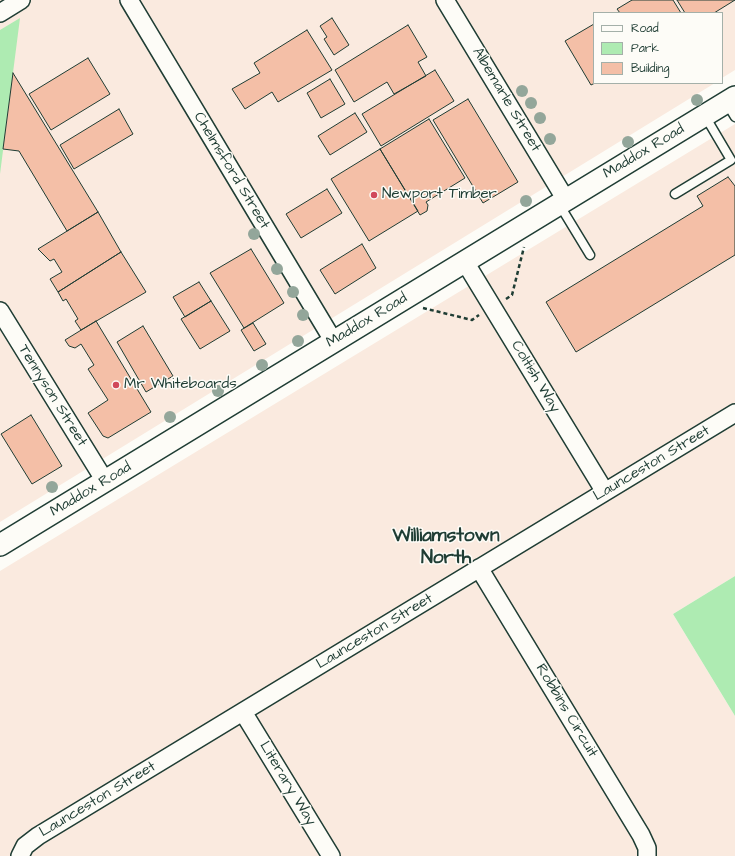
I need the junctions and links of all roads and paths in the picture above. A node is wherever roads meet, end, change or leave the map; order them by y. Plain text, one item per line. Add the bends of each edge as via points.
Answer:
1 (21, 0) edge
2 (129, 0) edge
3 (445, 0) edge
4 (0, 12) edge
5 (732, 106) edge
6 (705, 116) junction
7 (675, 194) dead end
8 (563, 202) junction
9 (528, 245) dead end
10 (590, 255) dead end
11 (465, 262) junction
12 (492, 307) junction
13 (0, 311) edge
14 (417, 312) dead end
15 (334, 342) junction
16 (735, 413) edge
17 (105, 481) junction
18 (605, 492) junction
19 (0, 545) edge
20 (480, 568) junction
21 (243, 712) junction
22 (20, 856) edge
23 (331, 856) edge
24 (647, 856) edge

1 - 4 street
2 - 15 street, Chelmsford Street
3 - 8 street, Albemarle Street
5 - 6 street, Maddox Road
6 - 7 lane via 731,160
6 - 8 street, Maddox Road
8 - 10 lane
8 - 11 street, Maddox Road
9 - 12 path via 524,247 512,295
11 - 12 street, Coltish Way
11 - 15 street, Maddox Road
12 - 14 path via 472,320 424,308
12 - 18 street, Coltish Way
13 - 17 street, Tennyson Street
15 - 17 street, Maddox Road
16 - 18 street, Launceston Street
17 - 19 street, Maddox Road
18 - 20 street, Launceston Street
20 - 21 street, Launceston Street
20 - 24 street, Robbins Circuit via 641,835 647,848
21 - 22 street, Launceston Street via 38,836 25,846
21 - 23 street, Literary Way

